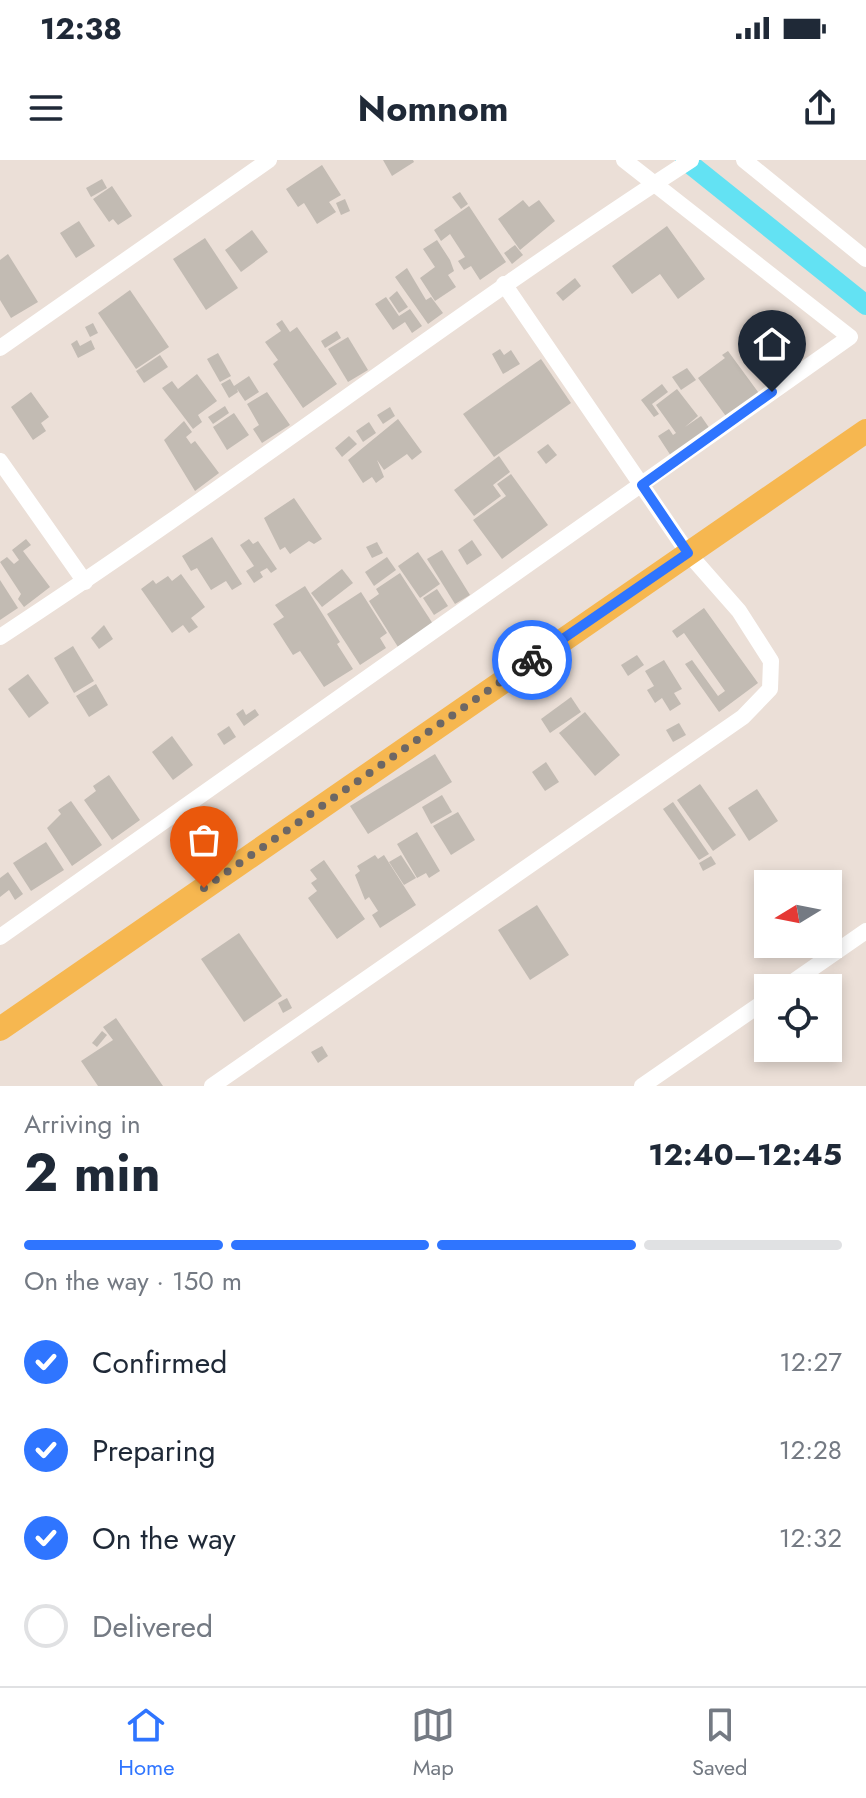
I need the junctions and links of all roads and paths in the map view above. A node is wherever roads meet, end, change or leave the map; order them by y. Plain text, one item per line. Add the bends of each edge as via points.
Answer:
1 (624, 160) edge
2 (691, 160) edge
3 (744, 160) edge
4 (265, 161) edge
5 (866, 259) edge
6 (504, 284) junction
7 (0, 348) edge
8 (866, 431) edge
9 (0, 461) edge
10 (642, 485) junction
11 (688, 553) junction
12 (85, 582) junction
13 (0, 637) edge
14 (866, 931) edge
15 (0, 937) edge
16 (804, 974) edge
17 (754, 1009) edge
18 (0, 1029) edge
19 (212, 1086) edge
20 (642, 1086) edge

1 - 10 street via 850,337
2 - 6 street
3 - 5 street
4 - 7 street
6 - 10 street
6 - 12 street
8 - 11 main road
9 - 12 street
10 - 11 street
10 - 15 street
11 - 18 main road
11 - 19 street via 739,611 771,661 770,689 743,717
12 - 13 street
14 - 16 street
17 - 20 street

